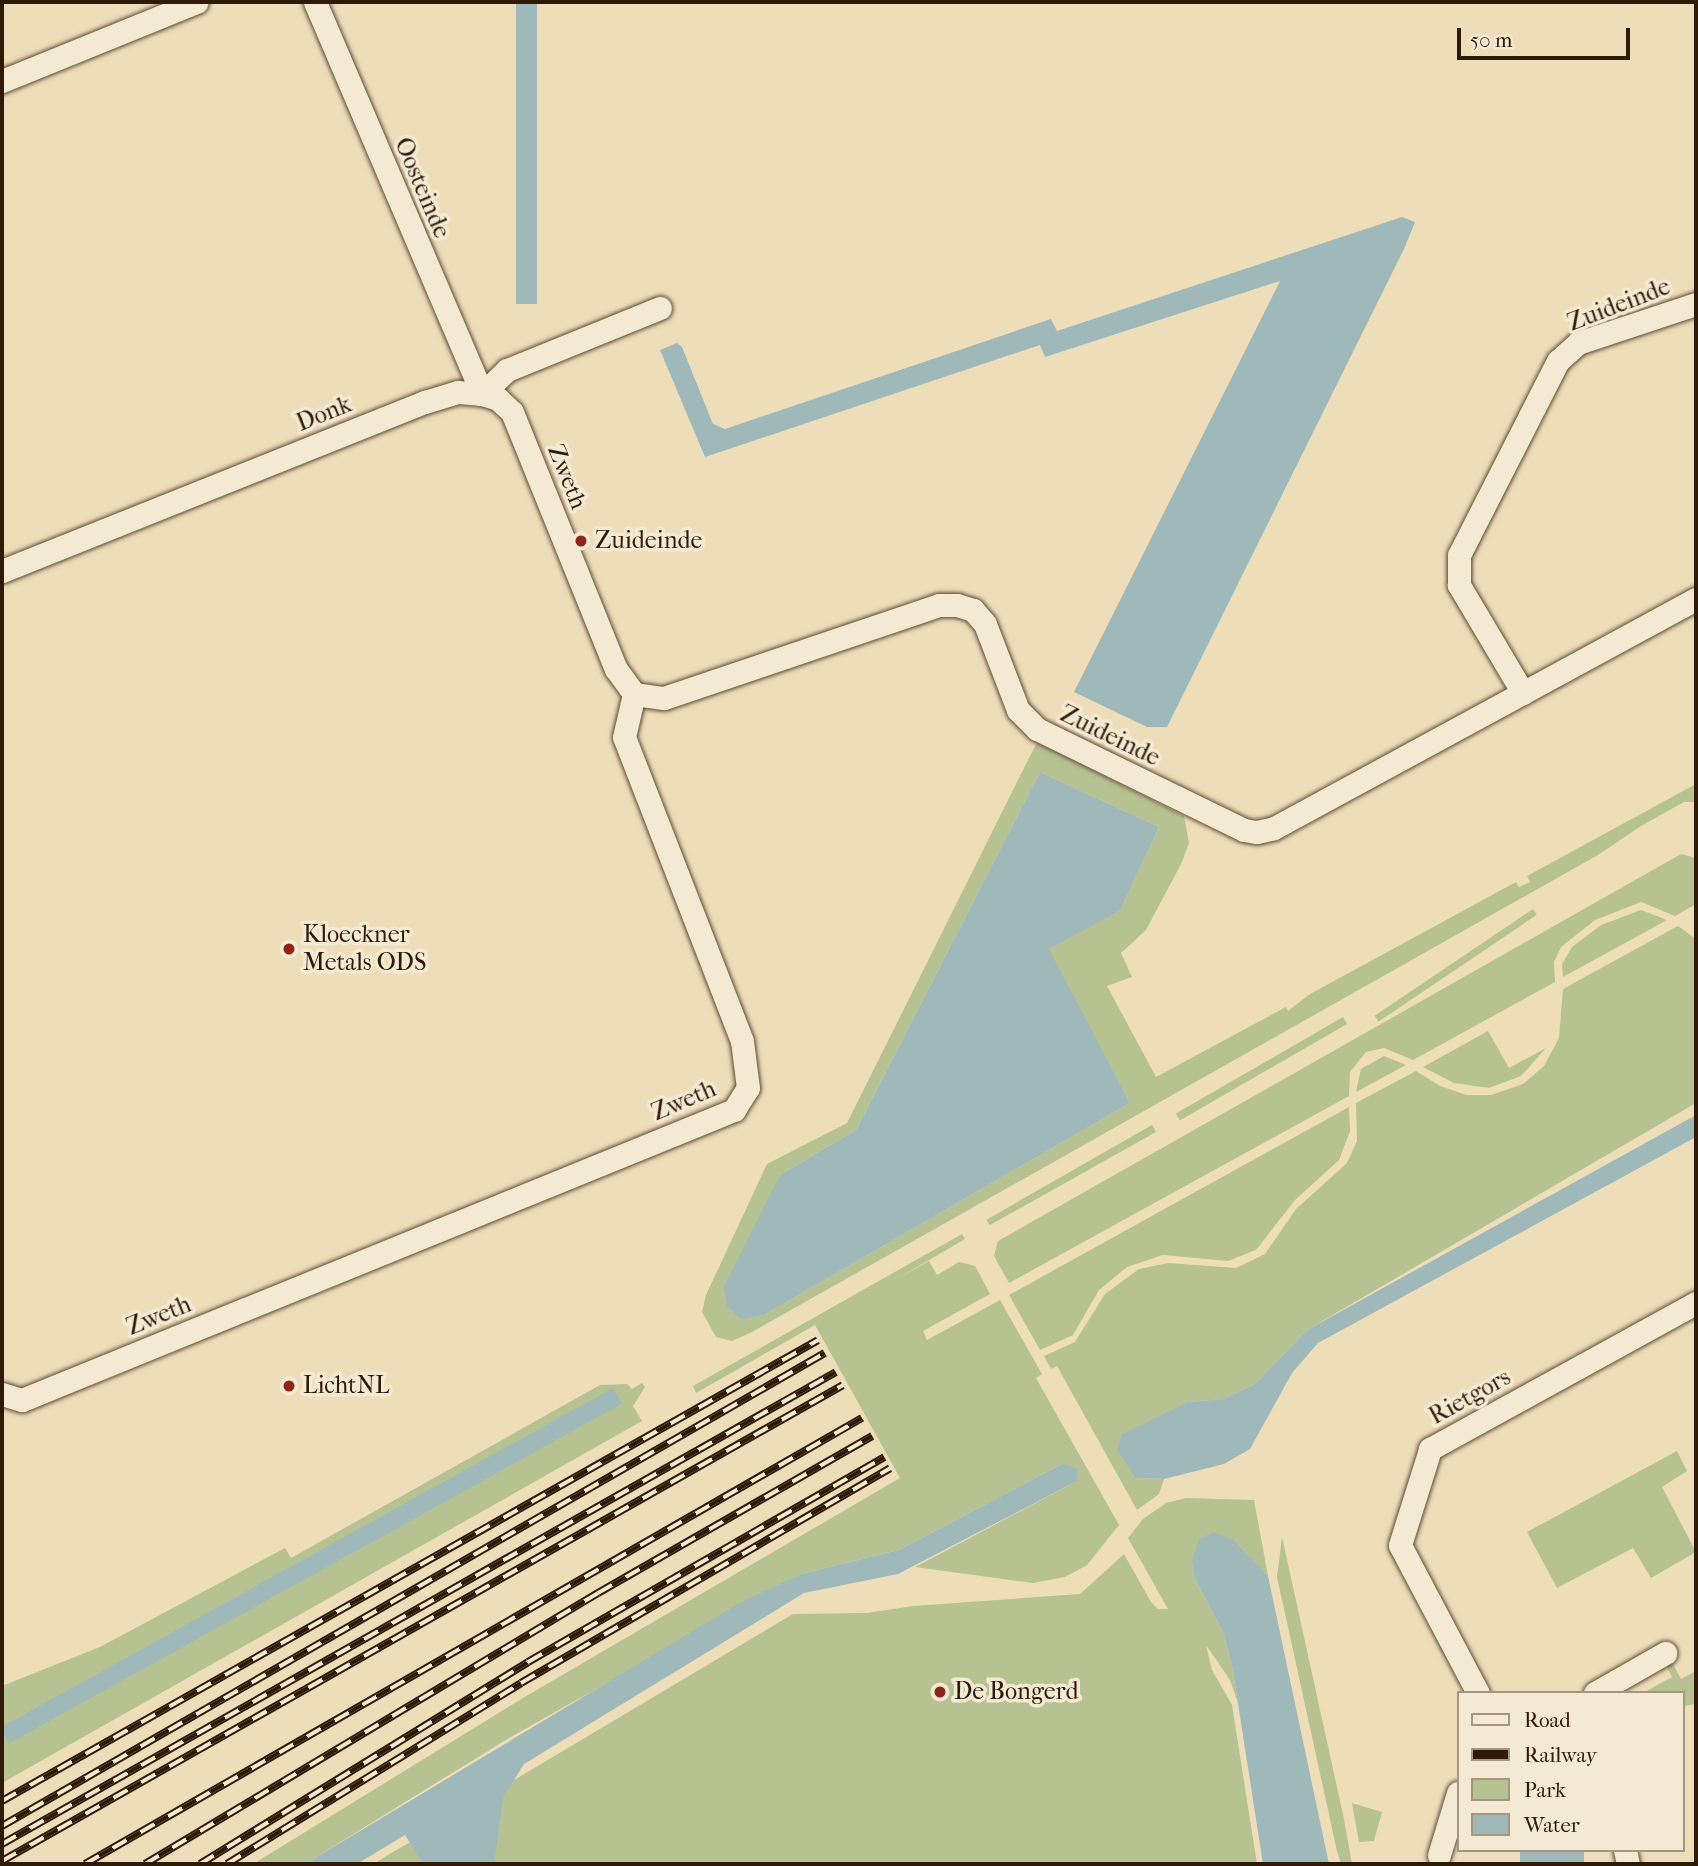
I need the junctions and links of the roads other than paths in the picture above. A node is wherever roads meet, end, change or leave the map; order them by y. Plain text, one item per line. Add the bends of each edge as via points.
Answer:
1 (197, 2) edge
2 (315, 2) edge
3 (2, 81) edge
4 (1696, 304) edge
5 (660, 308) dead end
6 (482, 394) junction
7 (2, 571) edge
8 (1696, 599) edge
9 (1523, 693) junction
10 (634, 695) junction
11 (1696, 1303) edge
12 (2, 1394) edge
13 (1665, 1653) dead end
14 (1477, 1691) edge
15 (1598, 1691) edge
16 (1456, 1800) edge
17 (1439, 1856) dead end

1 - 3 street
2 - 6 street, Oosteinde
4 - 9 street, Zuideinde via 1578,343 1558,361 1459,555 1459,585
5 - 6 street via 507,370
6 - 7 street, Donk via 457,392 425,402
6 - 10 street, Zweth via 512,412 616,669
8 - 9 street, Zuideinde
9 - 10 street, Zuideinde via 1274,828 1257,832 1244,830 1037,729 1018,710 985,625 973,610 957,605 939,605 664,698
10 - 12 street, Zweth via 624,737 743,1041 748,1088 734,1110 22,1400
11 - 14 street, Rietgors via 1430,1449 1400,1545
13 - 15 street
16 - 17 street

